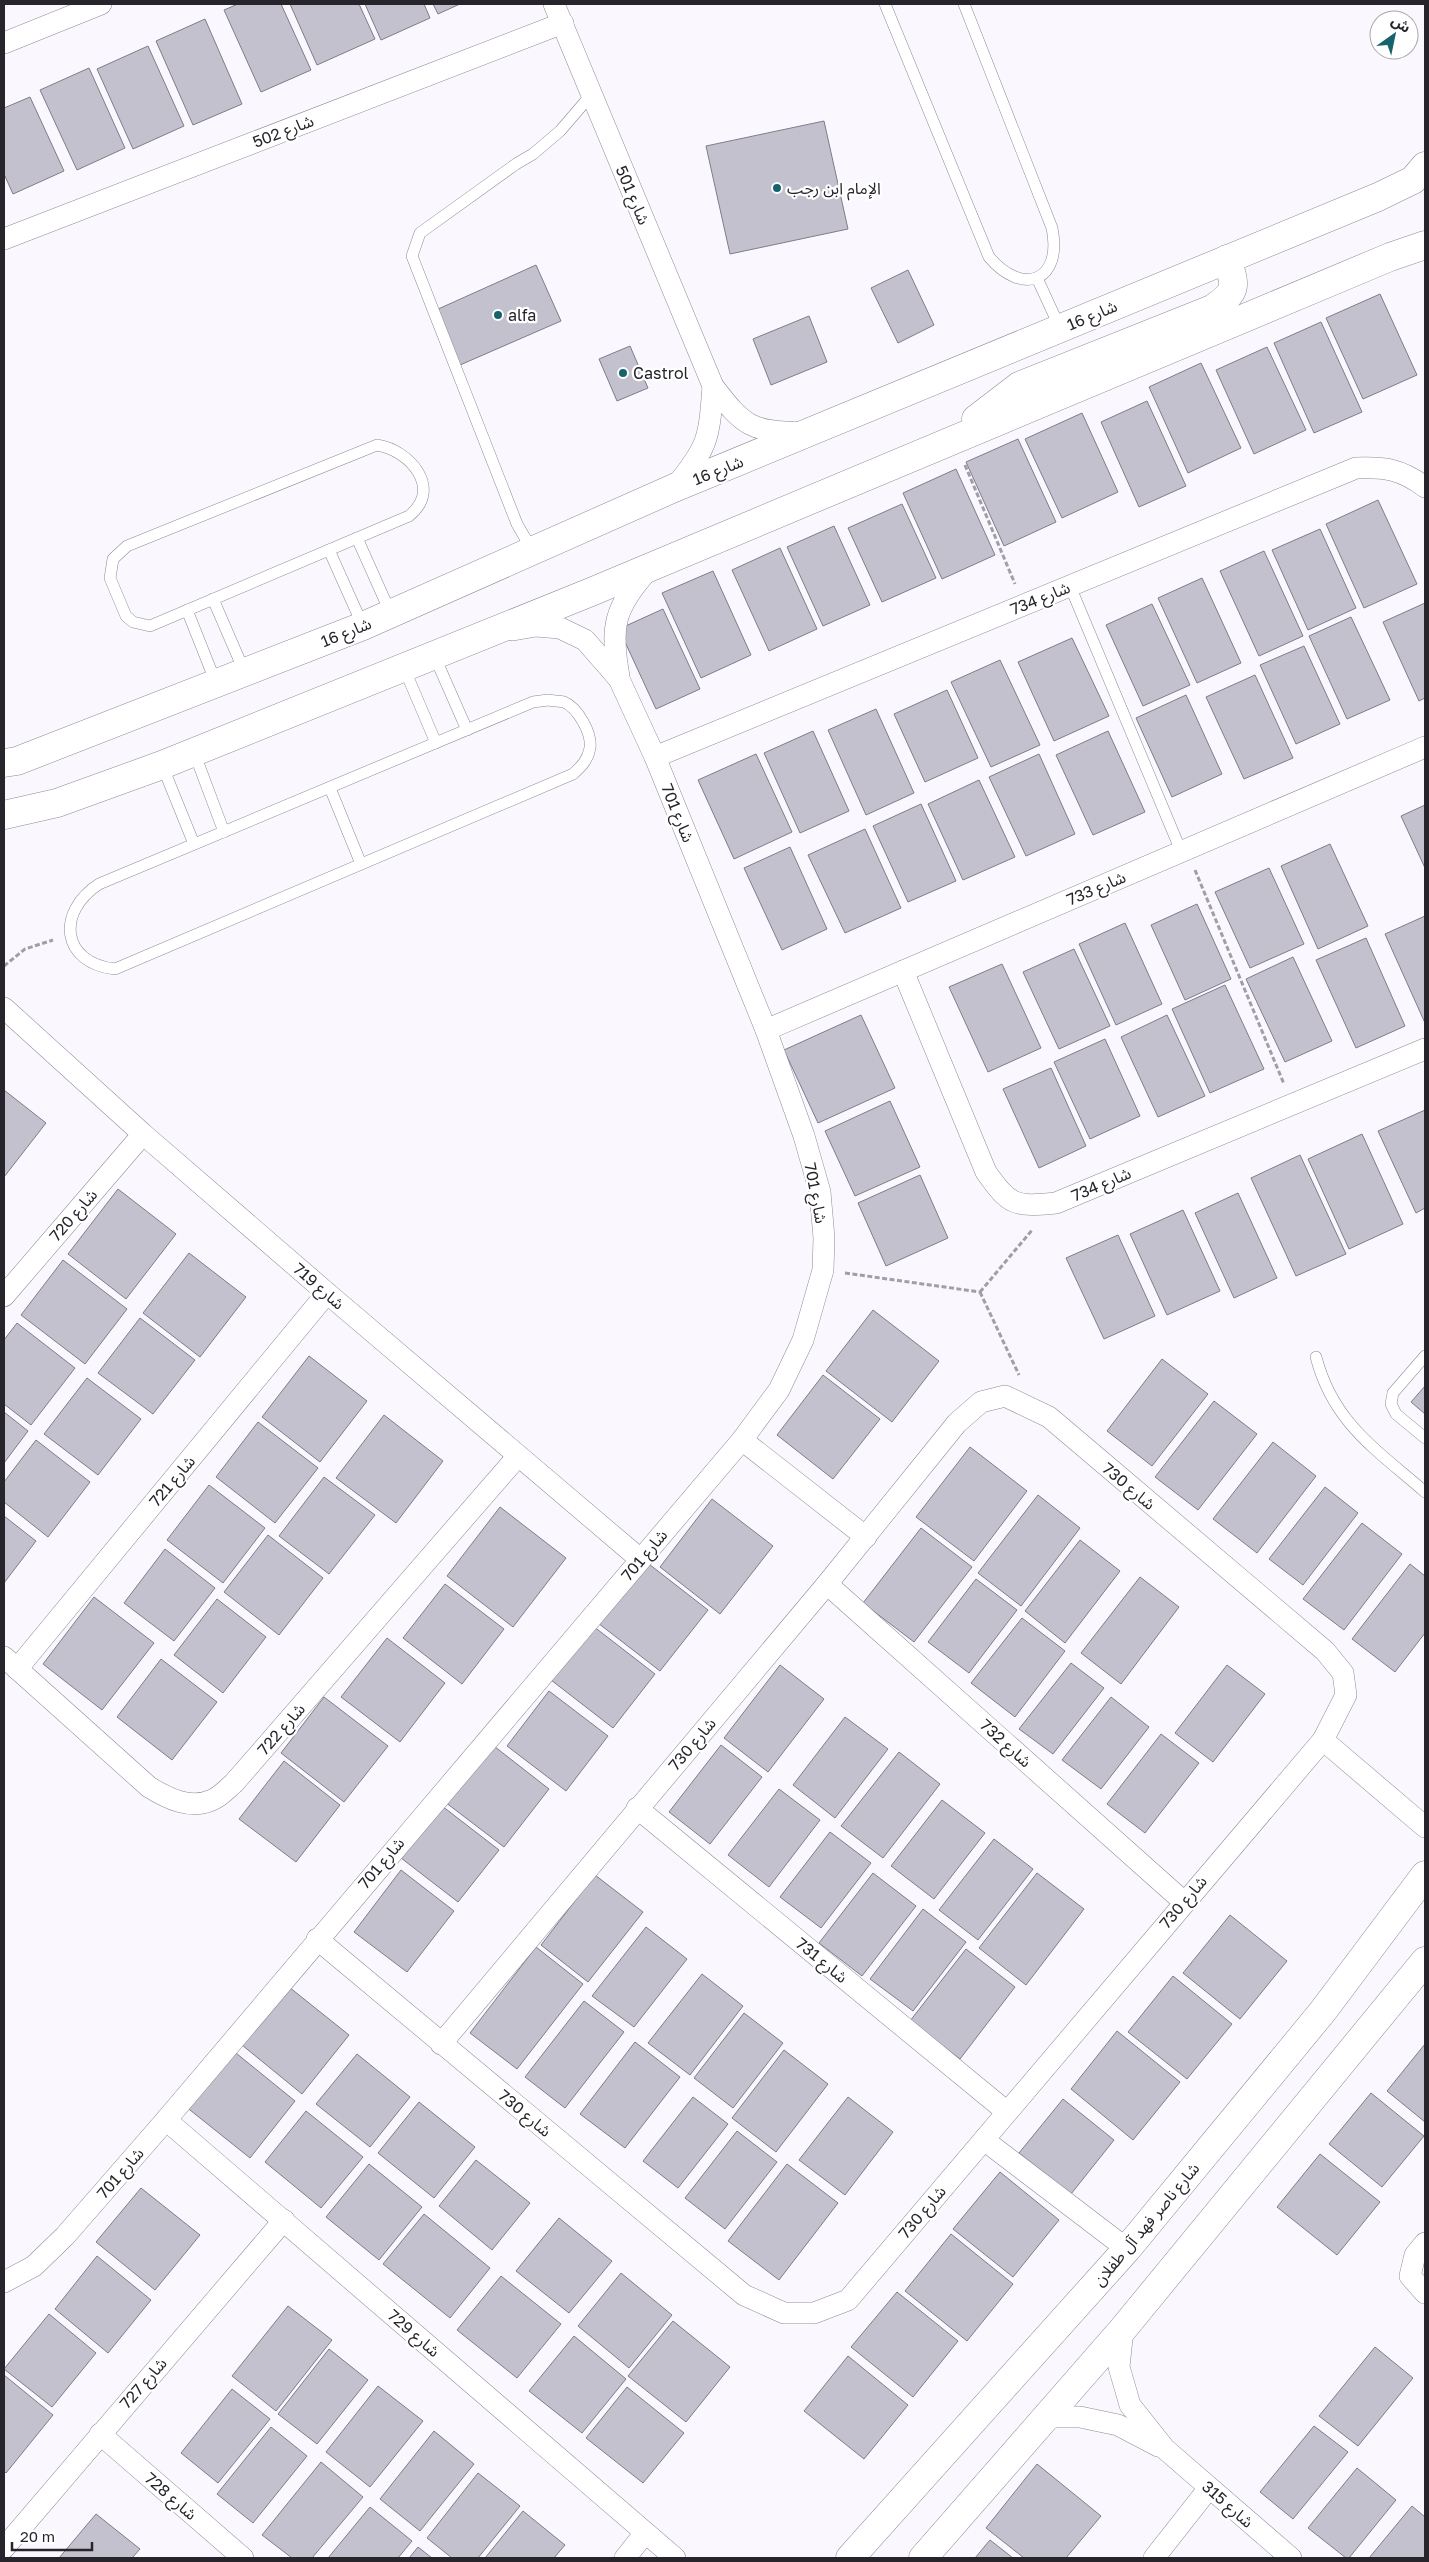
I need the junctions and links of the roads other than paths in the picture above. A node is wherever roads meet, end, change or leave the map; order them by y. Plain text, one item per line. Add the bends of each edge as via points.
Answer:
1 (101, 4) edge
2 (885, 4) edge
3 (964, 4) edge
4 (559, 13) edge
5 (4, 43) edge
6 (591, 95) junction
7 (1425, 166) edge
8 (4, 239) edge
9 (1425, 245) edge
10 (1227, 259) junction
11 (1037, 278) junction
12 (1060, 328) junction
13 (713, 386) junction
14 (808, 433) junction
15 (951, 440) junction
16 (1425, 487) edge
17 (674, 488) junction
18 (357, 538) junction
19 (328, 550) junction
20 (532, 550) junction
21 (650, 567) junction
22 (1070, 586) junction
23 (213, 599) junction
24 (188, 610) junction
25 (391, 614) junction
26 (363, 626) junction
27 (490, 633) junction
28 (434, 655) junction
29 (404, 668) junction
30 (245, 673) junction
31 (619, 679) junction
32 (217, 684) junction
33 (467, 730) junction
34 (436, 743) junction
35 (1425, 747) edge
36 (194, 752) junction
37 (655, 757) junction
38 (4, 763) edge
39 (162, 765) junction
40 (330, 788) junction
41 (4, 815) edge
42 (224, 832) junction
43 (194, 844) junction
44 (1184, 850) junction
45 (361, 864) junction
46 (903, 970) junction
47 (4, 1008) edge
48 (766, 1030) junction
49 (1425, 1049) edge
50 (143, 1134) junction
51 (327, 1293) junction
52 (4, 1296) edge
53 (1425, 1356) edge
54 (1316, 1357) dead end
55 (1425, 1438) edge
56 (742, 1440) junction
57 (518, 1456) junction
58 (1425, 1492) edge
59 (866, 1537) junction
60 (640, 1559) junction
61 (828, 1584) junction
62 (10, 1663) edge
63 (1323, 1740) junction
64 (637, 1808) junction
65 (1425, 1827) edge
66 (1425, 1875) edge
67 (1184, 1902) junction
68 (317, 1939) junction
69 (1425, 1961) edge
70 (441, 2044) junction
71 (1007, 2112) junction
72 (166, 2120) junction
73 (984, 2140) junction
74 (284, 2220) junction
75 (1425, 2243) edge
76 (1127, 2249) junction
77 (4, 2282) edge
78 (1425, 2293) edge
79 (1123, 2329) junction
80 (1044, 2417) junction
81 (100, 2434) junction
82 (1165, 2449) junction
83 (1209, 2488) junction
84 (660, 2546) edge
85 (4, 2548) edge
86 (243, 2558) edge
87 (624, 2558) edge
88 (689, 2558) edge
89 (850, 2558) edge
90 (923, 2558) edge
91 (1154, 2558) edge
92 (1291, 2558) edge

1 - 5 street
2 - 11 lane via 990,257 1011,276 1022,280
3 - 11 lane via 1052,228 1054,256 1048,269
4 - 6 street, شارع 501
4 - 8 street, شارع 502
6 - 13 street, شارع 501
6 - 20 lane via 560,131 534,154 420,233 412,256 517,524
7 - 10 street, شارع 16 via 1413,180 1378,197
9 - 15 street
10 - 12 street, شارع 16
10 - 15 street via 1234,283 1229,298 1212,309 1019,386
11 - 12 lane
12 - 14 street, شارع 16
13 - 14 street, شارع 501 via 730,408 752,426 767,431
13 - 17 street, شارع 501 via 709,433 702,454
14 - 17 street, شارع 16
15 - 21 street
16 - 22 street, شارع 734 via 1408,474 1378,468 1356,468
17 - 20 street, شارع 16
18 - 19 lane
18 - 24 lane via 409,516 420,504 423,488 414,465 396,450 378,445 127,546 113,559 110,578 121,608 132,622 150,626
18 - 25 lane
19 - 23 lane
19 - 26 lane
20 - 25 street, شارع 16
21 - 27 street
21 - 31 street, شارع 701 via 628,593 616,623 613,646
22 - 37 street, شارع 734
22 - 44 lane
23 - 24 lane
23 - 30 lane
24 - 32 lane
25 - 26 street, شارع 16
26 - 30 street, شارع 16
27 - 28 street
27 - 31 street, شارع 701 via 536,626 560,628 585,640
28 - 29 street
28 - 33 lane
29 - 34 lane
29 - 36 street
30 - 32 street, شارع 16
31 - 37 street, شارع 701
32 - 38 street, شارع 16 via 17,761
33 - 34 lane
33 - 45 lane via 533,702 563,702 581,720 590,747 582,767 573,774
34 - 40 lane
35 - 44 street, شارع 733
36 - 39 street
36 - 42 lane
37 - 48 street, شارع 701
39 - 41 street via 57,802
39 - 43 lane
40 - 42 lane
40 - 45 lane
42 - 43 lane
43 - 45 lane via 86,892 71,917 70,934 83,958 98,967 114,969
44 - 46 street, شارع 733
46 - 48 street, شارع 733
46 - 49 street, شارع 734 via 986,1172 1002,1194 1025,1206 1056,1203
47 - 50 street, شارع 719
48 - 56 street, شارع 701 via 804,1136 820,1192 823,1270 803,1340 779,1390
50 - 51 street, شارع 719
50 - 52 street, شارع 720
51 - 57 street, شارع 719
51 - 62 street, شارع 721
53 - 55 lane via 1393,1393 1391,1404 1396,1414
54 - 58 lane via 1327,1391 1347,1421
56 - 59 street
56 - 60 street, شارع 701
57 - 60 street, شارع 719
57 - 62 street, شارع 722 via 234,1783 212,1800 192,1804 170,1800 149,1787
59 - 61 street, شارع 730
59 - 63 street, شارع 730 via 957,1423 981,1402 1005,1396 1049,1417 1325,1651 1343,1673 1346,1695
60 - 68 street, شارع 701
61 - 64 street, شارع 730
61 - 67 street, شارع 732
63 - 65 street
63 - 67 street, شارع 730
64 - 70 street, شارع 730
64 - 71 street, شارع 731
66 - 76 street, شارع ناصر فهد آل طفلان via 1323,2011
67 - 71 street, شارع 730
68 - 70 street, شارع 730
68 - 72 street, شارع 701
69 - 79 street
70 - 73 street, شارع 730 via 744,2295 784,2313 814,2313 848,2300
71 - 73 street, شارع 730
72 - 74 street, شارع 729
72 - 77 street, شارع 701 via 65,2236 34,2266
73 - 76 street
74 - 81 street, شارع 727
74 - 84 street, شارع 729
75 - 78 street via 1415,2255 1410,2276
76 - 89 street, شارع ناصر فهد آل طفلان
79 - 80 street
79 - 82 street, شارع 315 via 1119,2367 1130,2405
80 - 82 street, شارع 315 via 1080,2417 1118,2425
80 - 90 street
81 - 85 street, شارع 727
81 - 86 street, شارع 728
82 - 83 street, شارع 315
83 - 91 street
83 - 92 street, شارع 315
84 - 87 street
84 - 88 street, شارع 729

